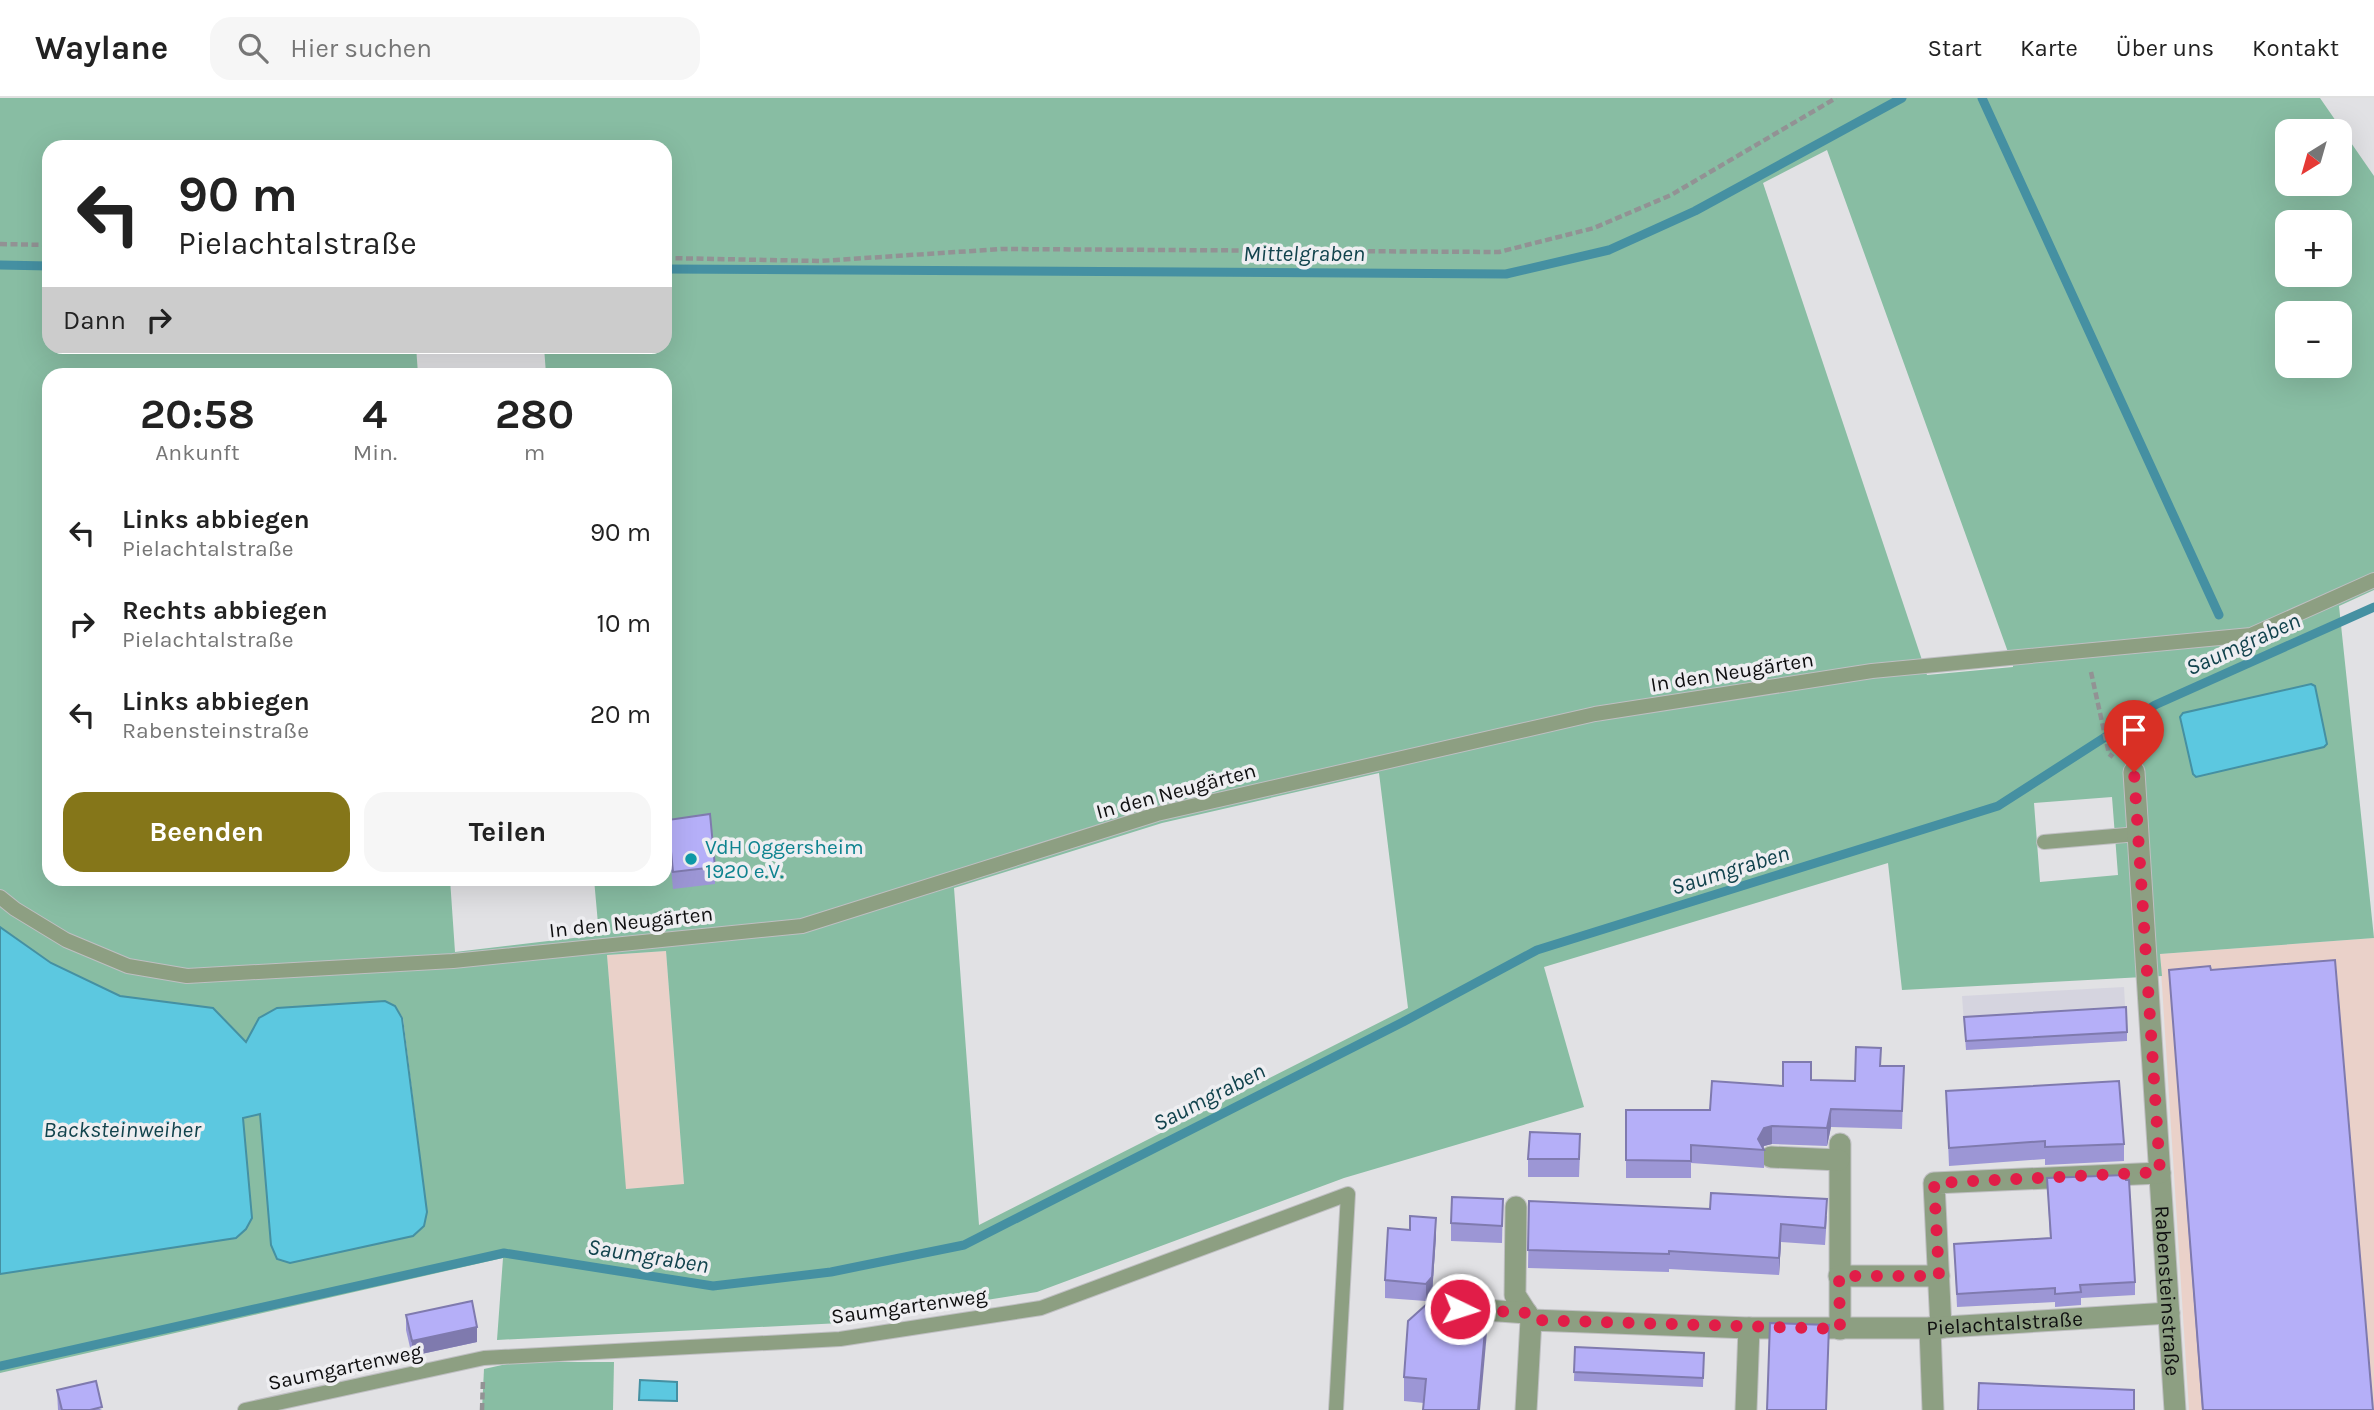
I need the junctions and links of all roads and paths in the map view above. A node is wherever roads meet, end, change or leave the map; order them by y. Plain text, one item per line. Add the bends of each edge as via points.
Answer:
1 (1836, 98) edge
2 (0, 244) edge
3 (42, 245) edge
4 (672, 258) edge
5 (2374, 580) edge
6 (2086, 651) junction
7 (2109, 754) dead end
8 (2134, 772) dead end
9 (2138, 834) junction
10 (2044, 842) dead end
11 (0, 897) edge
12 (1771, 1157) dead end
13 (2160, 1172) junction
14 (1516, 1207) dead end
15 (1839, 1276) junction
16 (1939, 1276) junction
17 (1438, 1307) edge
18 (2169, 1313) junction
19 (1529, 1317) junction
20 (1749, 1328) junction
21 (1936, 1328) junction
22 (1840, 1329) junction
23 (484, 1358) junction
24 (244, 1410) edge
25 (482, 1410) edge
26 (1336, 1410) edge
27 (1526, 1410) edge
28 (1746, 1410) edge
29 (1933, 1410) edge
30 (2175, 1410) edge

1 - 4 path via 1671,195 1594,228 1499,252 1003,249 820,261
2 - 3 path
5 - 6 lane, In den Neugärten via 2251,635
6 - 7 path
6 - 11 lane, In den Neugärten via 1872,671 1595,714 1157,814 802,926 453,961 187,976 128,966 66,940
8 - 9 street, Rabensteinstraße
9 - 10 lane
9 - 13 street, Rabensteinstraße
12 - 15 street via 1839,1152
13 - 16 street via 1934,1183
13 - 18 street, Rabensteinstraße
14 - 19 street via 1515,1295
15 - 16 street
15 - 22 street
16 - 21 street
17 - 19 street, Pielachtalstraße
18 - 21 street, Pielachtalstraße
18 - 30 street, Rabensteinstraße
19 - 20 street, Pielachtalstraße
19 - 27 street
20 - 22 street, Pielachtalstraße
20 - 28 street
21 - 22 street, Pielachtalstraße
21 - 29 street
23 - 24 lane, Saumgartenweg
23 - 25 path
23 - 26 lane, Saumgartenweg via 840,1339 1041,1308 1348,1194

